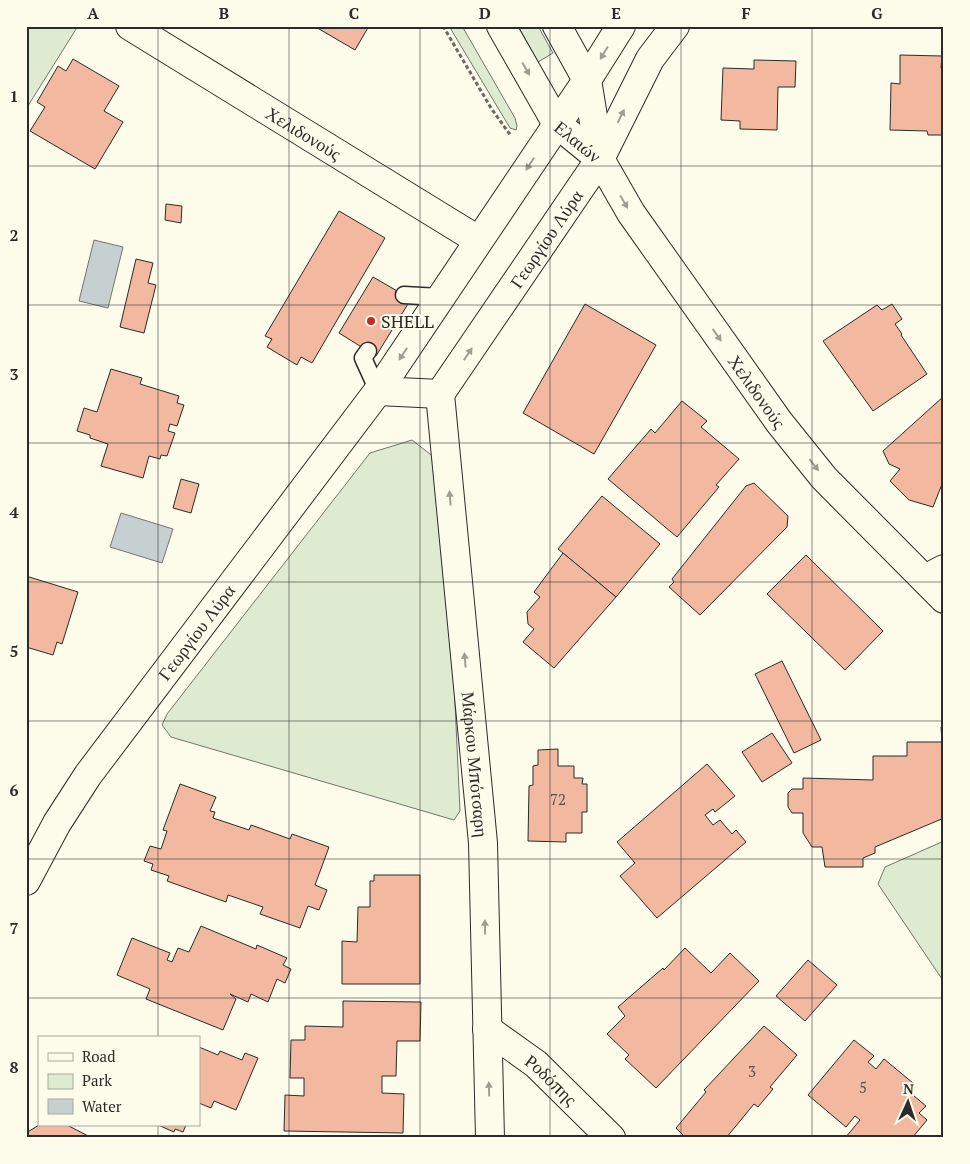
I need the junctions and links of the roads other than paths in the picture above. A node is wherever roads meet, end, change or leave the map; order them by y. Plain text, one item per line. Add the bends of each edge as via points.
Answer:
1 (130, 26) edge
2 (501, 26) edge
3 (557, 26) edge
4 (621, 26) edge
5 (675, 26) edge
6 (587, 80) junction
7 (557, 124) junction
8 (600, 160) junction
9 (478, 240) junction
10 (404, 296) dead end
11 (440, 297) junction
12 (368, 351) dead end
13 (378, 391) junction
14 (440, 394) junction
15 (934, 574) edge
16 (944, 599) edge
17 (26, 881) edge
18 (487, 1029) junction
19 (490, 1138) edge
20 (610, 1138) edge

1 - 9 main road, Χελιδονούς
2 -> 7 main road, Ελαιών
3 - 6 main road, Ελαιών
4 -> 6 main road, Γεωργίου Λύρα
8 -> 5 main road, Γεωργίου Λύρα via 650,59
6 - 7 main road, Γεωργίου Λύρα
6 - 8 main road, Ελαιών
7 - 8 main road, Ελαιών
7 -> 9 main road, Γεωργίου Λύρα
14 -> 8 main road, Γεωργίου Λύρα
8 -> 15 main road, Χελιδονούς via 631,213 779,422 824,478
9 - 11 main road, Γεωργίου Λύρα
10 - 11 lane
11 -> 13 main road, Γεωργίου Λύρα
12 - 13 lane via 363,358
13 - 14 main road
13 - 17 main road, Γεωργίου Λύρα via 115,736 57,823
18 -> 14 main road, Μάρκου Μπότσαρη via 483,843
15 - 16 main road, Χελιδονούς
19 -> 18 main road, Μάρκου Μπότσαρη
18 - 20 main road, Ροδόπης via 536,1064

